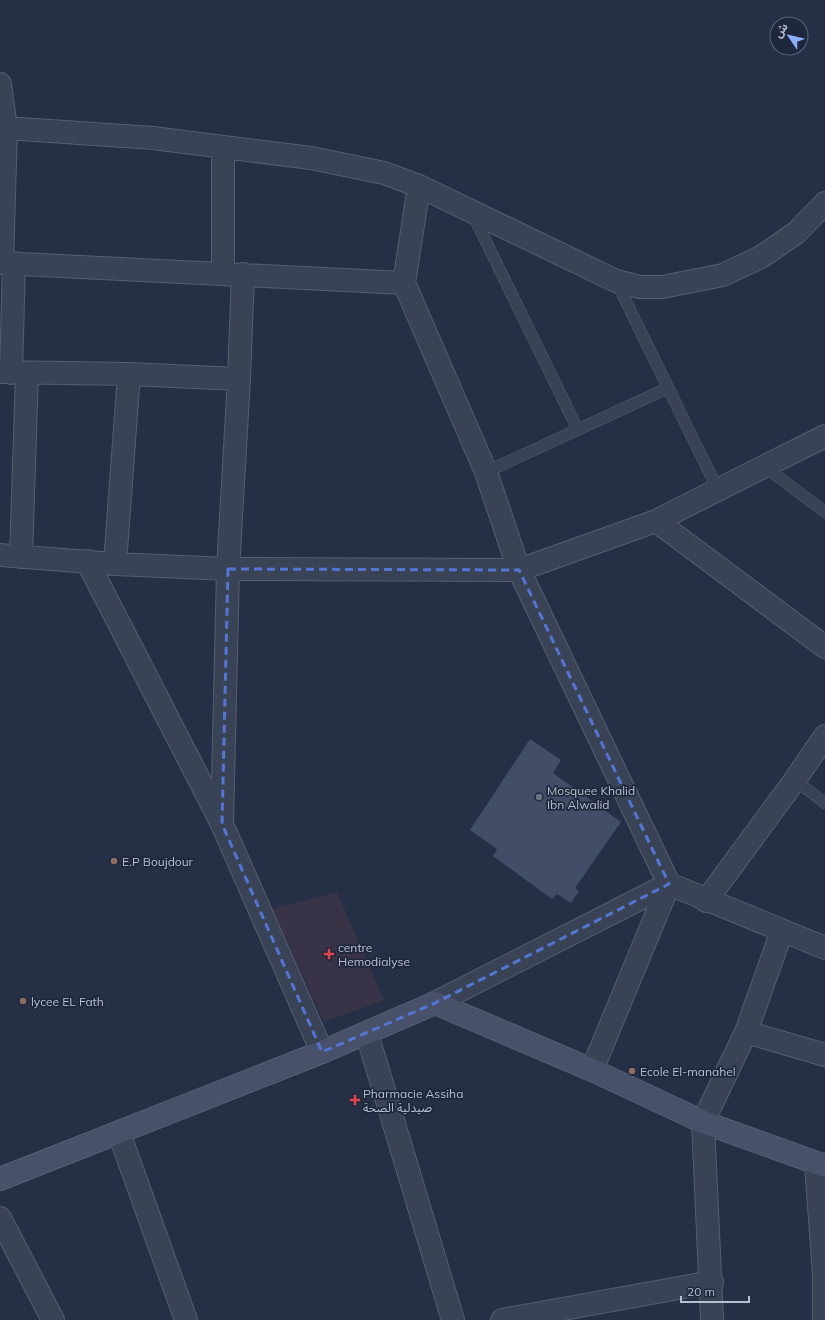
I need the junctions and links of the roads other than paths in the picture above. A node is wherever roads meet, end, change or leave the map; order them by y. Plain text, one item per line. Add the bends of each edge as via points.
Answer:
1 (0, 84) edge
2 (6, 128) junction
3 (223, 147) junction
4 (3, 152) edge
5 (419, 186) junction
6 (825, 203) edge
7 (471, 211) junction
8 (6, 263) edge
9 (233, 274) junction
10 (616, 281) junction
11 (404, 283) junction
12 (13, 372) edge
13 (129, 374) junction
14 (239, 379) junction
15 (668, 388) junction
16 (578, 430) junction
17 (825, 436) edge
18 (764, 466) junction
19 (486, 472) junction
20 (718, 490) junction
21 (825, 512) edge
22 (656, 521) junction
23 (10, 556) edge
24 (87, 561) junction
25 (115, 564) junction
26 (228, 569) junction
27 (519, 570) junction
28 (825, 647) edge
29 (825, 736) edge
30 (795, 780) junction
31 (825, 803) edge
32 (222, 824) junction
33 (669, 884) junction
34 (706, 901) junction
35 (782, 931) junction
36 (825, 948) edge
37 (435, 1003) junction
38 (746, 1032) junction
39 (367, 1034) junction
40 (322, 1052) junction
41 (825, 1055) edge
42 (592, 1070) junction
43 (703, 1122) junction
44 (119, 1132) junction
45 (821, 1165) edge
46 (0, 1179) edge
47 (0, 1218) edge
48 (825, 1275) edge
49 (712, 1282) junction
50 (53, 1320) edge
51 (186, 1320) edge
52 (453, 1320) edge
53 (502, 1320) edge
54 (712, 1320) edge
55 (824, 1320) edge

1 - 2 street
2 - 3 street via 153,138
2 - 4 street
3 - 5 street via 310,158 384,173
3 - 9 street
4 - 8 street
5 - 7 street
5 - 11 street
6 - 10 street via 796,233 760,258 723,275 662,287 640,287
7 - 10 street
7 - 16 lane
8 - 9 street
8 - 12 street
9 - 11 street
9 - 14 street
10 - 15 lane
11 - 19 street
12 - 13 street
12 - 23 street
13 - 14 street
13 - 25 street
14 - 26 street
15 - 16 lane
15 - 20 lane
16 - 19 lane
17 - 18 street
18 - 20 street
18 - 21 lane
19 - 27 street
20 - 22 street
22 - 27 street
22 - 28 street
23 - 24 street
24 - 25 street
24 - 32 street
25 - 26 street
26 - 27 street
26 - 32 street
27 - 33 street
29 - 30 street
30 - 31 lane
30 - 34 street
32 - 40 street
33 - 34 street
33 - 37 street
33 - 42 street
34 - 35 street
35 - 36 street
35 - 38 street
37 - 39 main road
37 - 42 main road
38 - 41 street
38 - 43 street
39 - 40 main road
39 - 52 street
40 - 44 main road
42 - 43 main road
43 - 45 main road
43 - 49 street
44 - 46 main road
44 - 51 street
45 - 48 street
47 - 50 street
48 - 55 street
49 - 53 street
49 - 54 street

